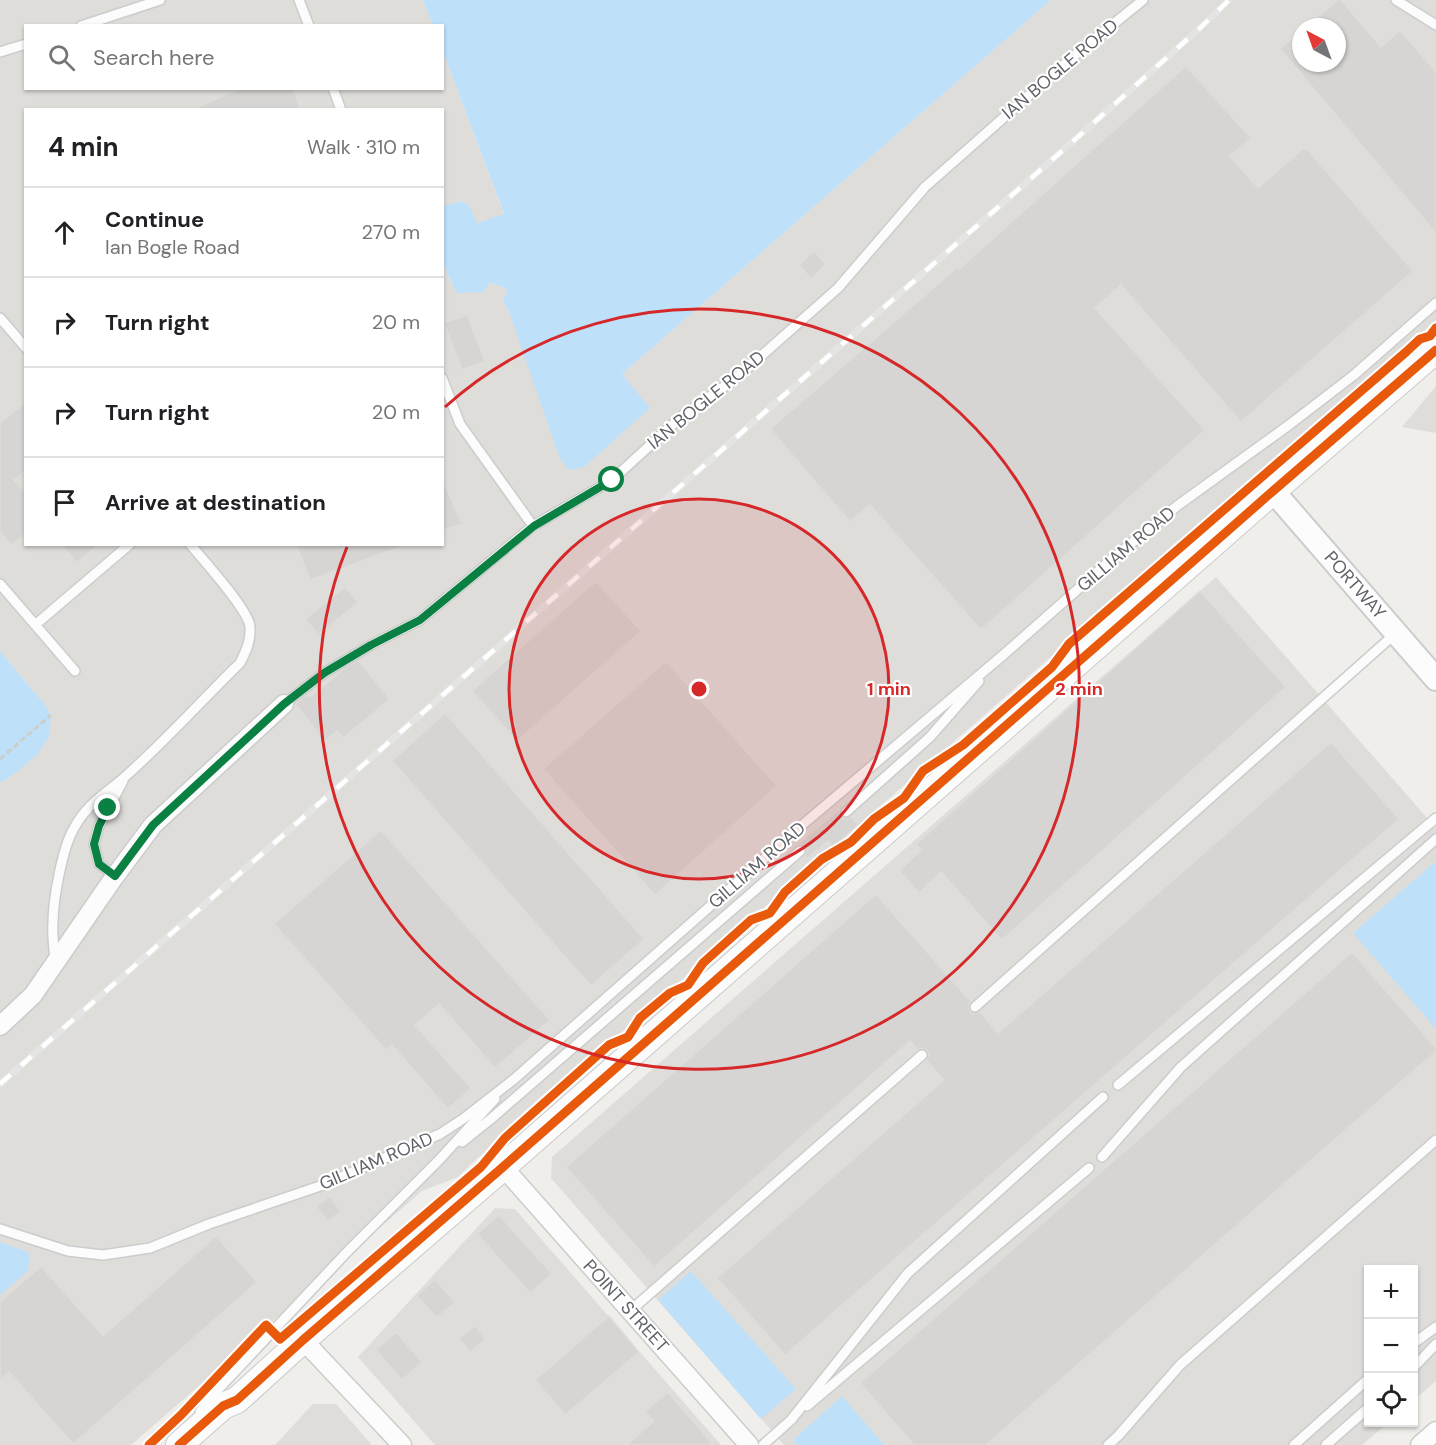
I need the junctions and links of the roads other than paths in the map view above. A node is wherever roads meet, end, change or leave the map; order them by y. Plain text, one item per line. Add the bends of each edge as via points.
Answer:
1 (160, 0) edge
2 (299, 0) edge
3 (1143, 0) edge
4 (1396, 0) edge
5 (87, 24) edge
6 (308, 24) edge
7 (1436, 25) edge
8 (24, 45) edge
9 (0, 52) edge
10 (334, 90) edge
11 (340, 108) edge
12 (1436, 303) edge
13 (0, 318) edge
14 (24, 346) edge
15 (1436, 350) edge
16 (444, 383) edge
17 (1273, 491) junction
18 (534, 526) junction
19 (128, 546) edge
20 (192, 546) edge
21 (0, 584) edge
22 (35, 625) junction
23 (1396, 633) junction
24 (1002, 656) junction
25 (75, 671) dead end
26 (1436, 679) edge
27 (284, 704) joint
28 (126, 776) junction
29 (846, 812) dead end
30 (1436, 818) edge
31 (1436, 839) edge
32 (800, 851) dead end
33 (115, 876) junction
34 (56, 963) junction
35 (975, 1007) dead end
36 (0, 1026) edge
37 (922, 1055) dead end
38 (513, 1080) junction
39 (1118, 1085) dead end
40 (1103, 1097) dead end
41 (1436, 1140) edge
42 (1102, 1157) dead end
43 (438, 1160) junction
44 (504, 1167) junction
45 (1089, 1168) dead end
46 (0, 1229) edge
47 (630, 1311) junction
48 (1436, 1327) edge
49 (303, 1340) junction
50 (1418, 1340) edge
51 (1436, 1344) edge
52 (1418, 1362) edge
53 (1364, 1383) edge
54 (1364, 1412) edge
55 (791, 1420) junction
56 (1436, 1431) edge
57 (187, 1443) edge
58 (402, 1445) edge
59 (749, 1445) edge
60 (763, 1445) edge
61 (1108, 1445) edge
62 (1294, 1445) edge
63 (1326, 1445) edge
64 (1420, 1445) edge

1 - 5 lane
2 - 6 lane
3 - 18 lane, IAN BOGLE ROAD via 925,187 838,288 744,372 682,416 612,480
4 - 7 lane
8 - 9 lane
10 - 11 lane
12 - 24 lane, GILLIAM ROAD via 1354,375 1177,506
13 - 14 lane
15 - 17 main road
16 - 18 lane via 460,424
17 - 23 street, PORTWAY
17 - 44 main road
18 - 27 lane, IAN BOGLE ROAD via 420,620 324,673
19 - 22 lane
20 - 28 lane via 241,606 250,625 249,645 240,663
21 - 22 lane
22 - 25 lane
23 - 26 street, PORTWAY
23 - 35 lane
24 - 29 lane via 930,736
24 - 38 lane, GILLIAM ROAD via 801,826
27 - 33 street, IAN BOGLE ROAD via 153,825
28 - 33 lane via 99,826 94,844 99,864
28 - 34 lane via 83,814 66,846 53,923
30 - 39 lane
31 - 42 lane via 1181,1066
32 - 43 lane via 492,1118
33 - 34 street, IAN BOGLE ROAD
34 - 36 street, IAN BOGLE ROAD via 33,995
37 - 47 lane
38 - 43 lane
38 - 46 lane, GILLIAM ROAD via 440,1134 322,1185 150,1248 103,1255 68,1251
40 - 55 lane via 908,1273
41 - 61 lane via 1180,1365
43 - 57 lane via 212,1396 196,1417
44 - 47 street, POINT STREET
44 - 49 main road
45 - 55 lane
47 - 59 street, POINT STREET
48 - 50 lane
49 - 57 main road via 237,1400 234,1410
49 - 58 street
51 - 52 lane
53 - 62 lane
54 - 63 lane
55 - 60 lane
56 - 64 street

